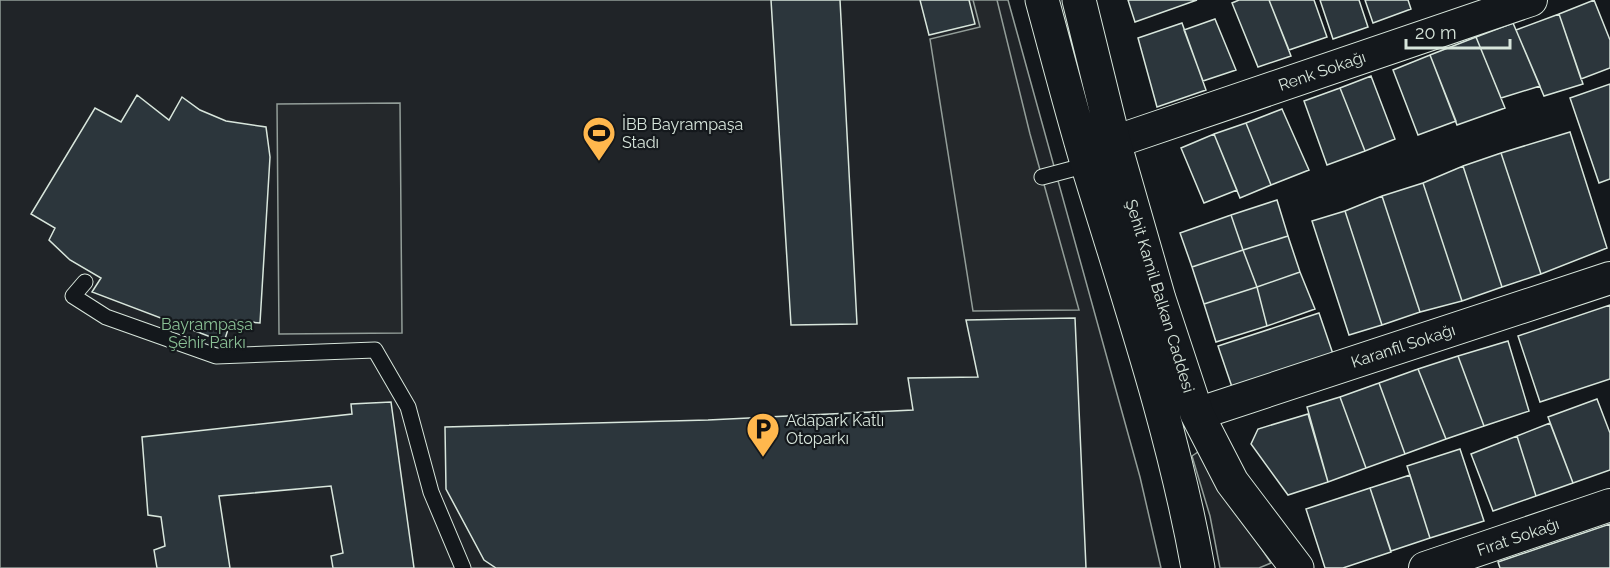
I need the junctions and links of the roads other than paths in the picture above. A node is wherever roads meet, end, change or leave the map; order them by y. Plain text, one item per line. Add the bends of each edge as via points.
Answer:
1 (1042, 0) edge
2 (1079, 0) edge
3 (1531, 0) edge
4 (1114, 142) junction
5 (1087, 165) junction
6 (1042, 177) dead end
7 (1610, 278) edge
8 (85, 282) dead end
9 (1197, 414) junction
10 (1610, 505) edge
11 (463, 568) edge
12 (1197, 568) edge
13 (1297, 568) edge
14 (1425, 568) edge

1 - 5 main road, Şehit Kamil Balkan Caddesi
2 - 4 main road, Şehit Kamil Balkan Caddesi
3 - 4 street, Renk Sokağı
4 - 9 main road, Şehit Kamil Balkan Caddesi
5 - 6 lane
5 - 12 main road, Şehit Kamil Balkan Caddesi via 1161,403
7 - 9 street, Karanfil Sokağı
8 - 11 lane via 73,296 106,317 216,356 375,350 408,407 431,492
9 - 13 main road, Şehit Kamil Balkan Caddesi via 1232,482
10 - 14 street, Fırat Sokağı

